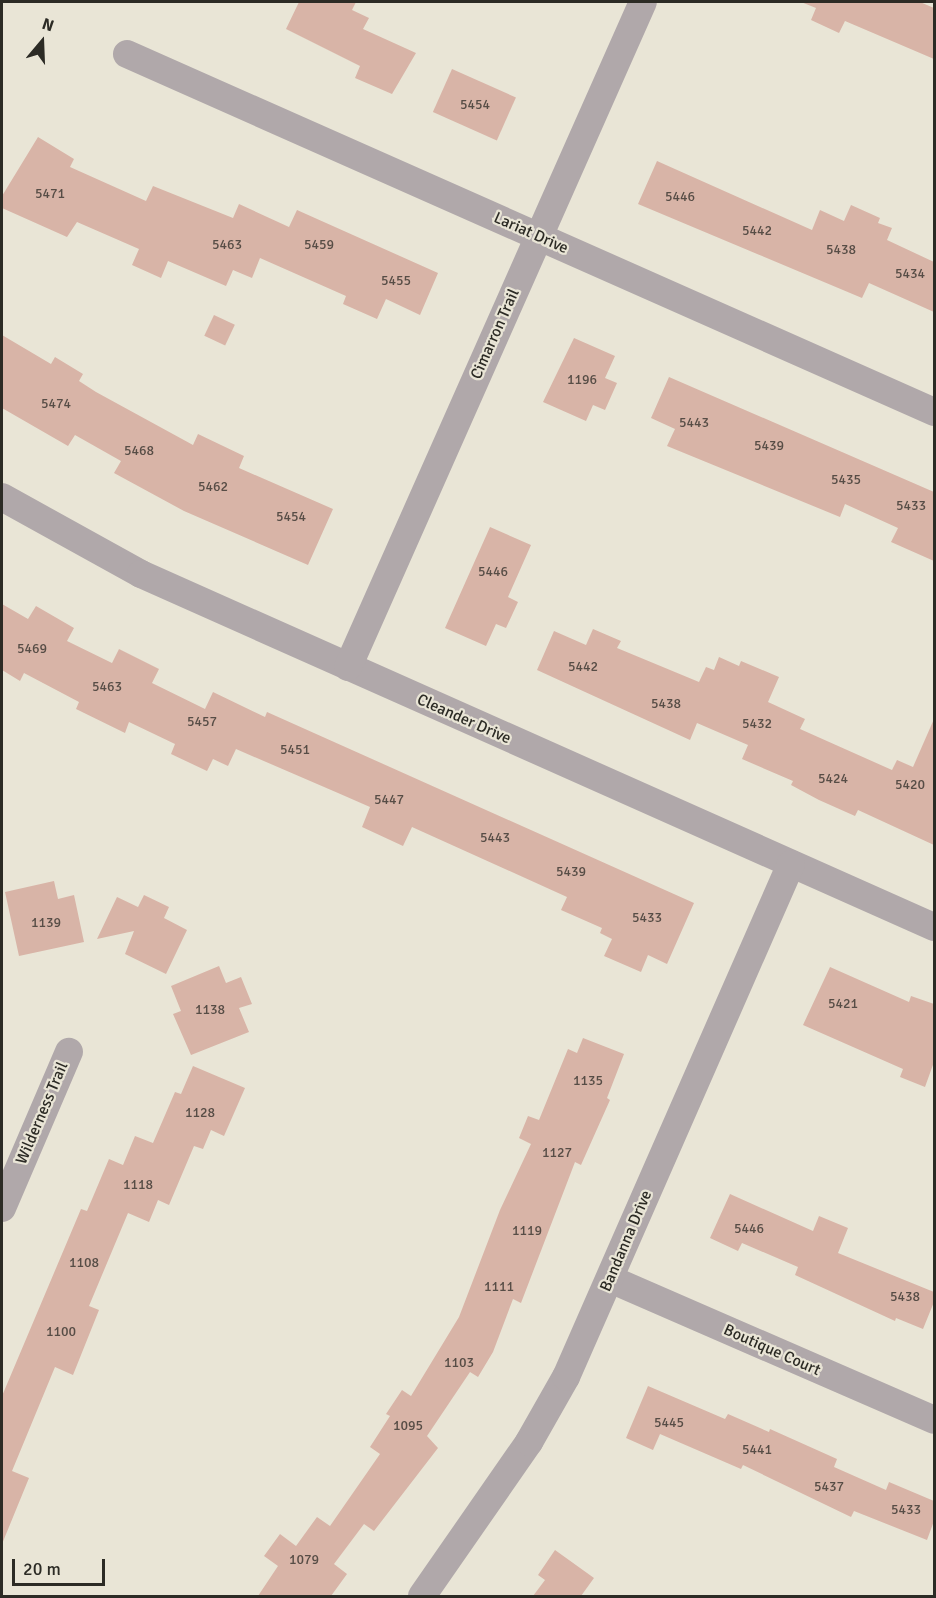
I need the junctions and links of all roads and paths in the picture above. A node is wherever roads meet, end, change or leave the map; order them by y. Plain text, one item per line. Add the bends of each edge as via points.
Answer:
1 (643, 2) edge
2 (127, 54) dead end
3 (539, 237) junction
4 (934, 412) edge
5 (2, 497) edge
6 (348, 667) junction
7 (791, 864) junction
8 (934, 927) edge
9 (69, 1052) dead end
10 (2, 1208) edge
11 (610, 1279) junction
12 (934, 1420) edge
13 (422, 1596) edge

1 - 3 street, Cimarron Trail
2 - 3 street, Lariat Drive
3 - 4 street, Lariat Drive
3 - 6 street, Cimarron Trail
5 - 6 street, Cleander Drive via 141,574
6 - 7 street, Cleander Drive
7 - 8 street, Cleander Drive
7 - 11 street, Bandanna Drive
9 - 10 street, Wilderness Trail
11 - 12 street, Boutique Court
11 - 13 street, Bandanna Drive via 566,1377 529,1442

